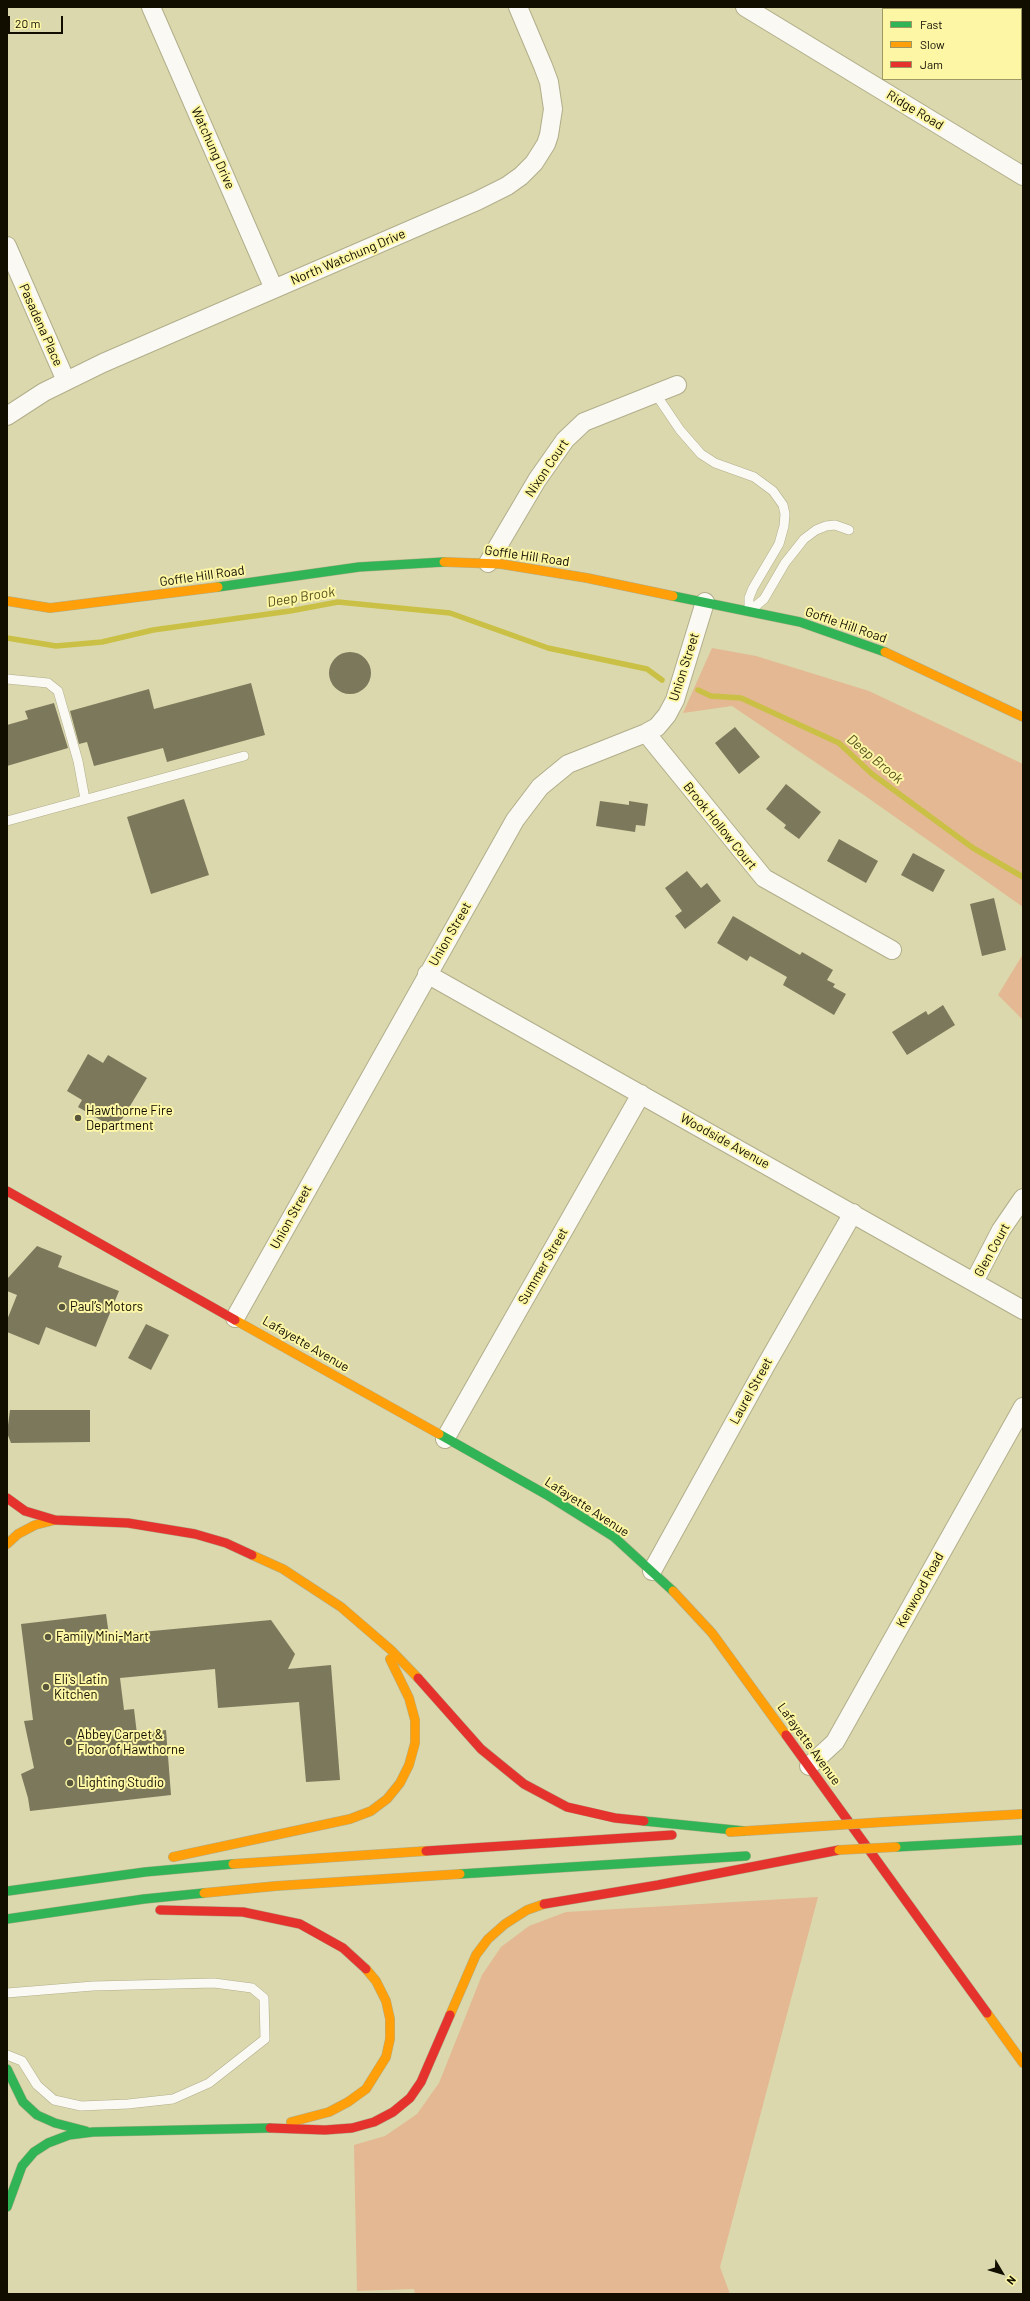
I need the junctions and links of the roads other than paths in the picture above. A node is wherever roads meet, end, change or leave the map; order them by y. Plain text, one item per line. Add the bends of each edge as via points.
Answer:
1 (151, 7) edge
2 (518, 7) edge
3 (745, 7) edge
4 (1023, 176) edge
5 (7, 246) edge
6 (274, 289) junction
7 (66, 381) junction
8 (677, 385) dead end
9 (655, 394) junction
10 (7, 416) edge
11 (849, 530) dead end
12 (488, 563) junction
13 (7, 600) edge
14 (705, 602) junction
15 (749, 611) junction
16 (7, 679) edge
17 (1023, 717) edge
18 (646, 733) junction
19 (244, 756) dead end
20 (85, 799) junction
21 (7, 821) edge
22 (892, 950) dead end
23 (427, 974) junction
24 (641, 1094) junction
25 (7, 1191) edge
26 (1023, 1198) edge
27 (853, 1213) junction
28 (974, 1282) junction
29 (1023, 1310) edge
30 (235, 1318) junction
31 (1023, 1408) edge
32 (446, 1439) junction
33 (7, 1498) edge
34 (55, 1520) junction
35 (7, 1544) edge
36 (652, 1571) junction
37 (367, 1630) junction
38 (808, 1766) junction
39 (1023, 1814) edge
40 (744, 1831) junction
41 (1023, 1840) edge
42 (839, 1850) junction
43 (162, 1859) dead end
44 (147, 1862) dead end
45 (8, 1891) edge
46 (147, 1911) dead end
47 (117, 1913) dead end
48 (8, 1918) edge
49 (7, 1993) edge
50 (7, 2055) edge
51 (1023, 2063) edge
52 (7, 2069) edge
53 (255, 2128) junction
54 (93, 2132) junction
55 (7, 2207) edge

1 - 6 street, Watchung Drive
2 - 6 street, North Watchung Drive via 543,66 552,96 549,135 534,163 506,186 477,201
3 - 4 street, Ridge Road
5 - 7 street, Pasadena Place
6 - 7 street, North Watchung Drive
7 - 10 street, North Watchung Drive
8 - 9 street, Nixon Court
9 - 12 street, Nixon Court via 584,422 565,440 537,480
9 - 15 lane via 680,430 701,454 715,463 754,477 773,491 783,504 784,526 779,544 753,588 749,598
11 - 15 lane via 835,526 816,530 785,563 764,599
12 - 13 main road, Goffle Hill Road via 432,561 359,567 50,608
12 - 14 main road, Goffle Hill Road via 587,578
14 - 15 main road, Goffle Hill Road
14 - 18 street, Union Street via 675,700 657,727
15 - 17 main road, Goffle Hill Road via 800,622 886,652
16 - 20 lane via 48,683 58,691 78,762
18 - 22 street, Brook Hollow Court via 764,878
18 - 23 street, Union Street via 568,764 540,786 515,820
19 - 20 lane
20 - 21 lane
23 - 24 street, Woodside Avenue
23 - 30 street, Union Street
24 - 27 street, Woodside Avenue
24 - 32 street, Summer Street
25 - 30 main road, Lafayette Avenue
26 - 28 street, Glen Court via 1001,1230
27 - 28 street, Woodside Avenue
27 - 36 street, Laurel Street
28 - 29 street, Woodside Avenue
30 - 32 main road, Lafayette Avenue
31 - 38 street, Kenwood Road via 835,1742
32 - 36 main road, Lafayette Avenue via 547,1495 614,1537
33 - 34 main road via 25,1511
34 - 35 main road via 35,1525 18,1534
34 - 37 main road via 163,1527 226,1543 283,1569 314,1587
36 - 38 main road, Lafayette Avenue via 712,1633
37 - 40 main road via 428,1688 481,1749 502,1768 545,1796 567,1807 615,1818
37 - 43 main road via 400,1675 415,1720 415,1743 409,1765 400,1783 387,1799 371,1811 350,1819
38 - 51 main road, Lafayette Avenue
39 - 40 main road, bridge
40 - 45 main road via 276,1860 144,1872
41 - 42 main road, bridge
42 - 48 main road via 276,1886 144,1899
42 - 53 main road via 658,1885 563,1900 527,1910 505,1924 476,1955 421,2082 410,2098 393,2112 374,2122 352,2128
44 - 45 main road
46 - 53 main road via 243,1912 274,1916 300,1924 343,1948 361,1963 376,1981 386,2001 390,2020 386,2057 366,2089 329,2112 307,2119
47 - 48 main road
49 - 50 lane via 93,1986 214,1983 252,1988 264,1998 265,2039 209,2083 173,2099 128,2104 81,2106 54,2100 37,2085 22,2060
52 - 54 main road via 23,2102 38,2115 61,2125
53 - 54 main road
54 - 55 main road via 69,2135 34,2152 22,2166

